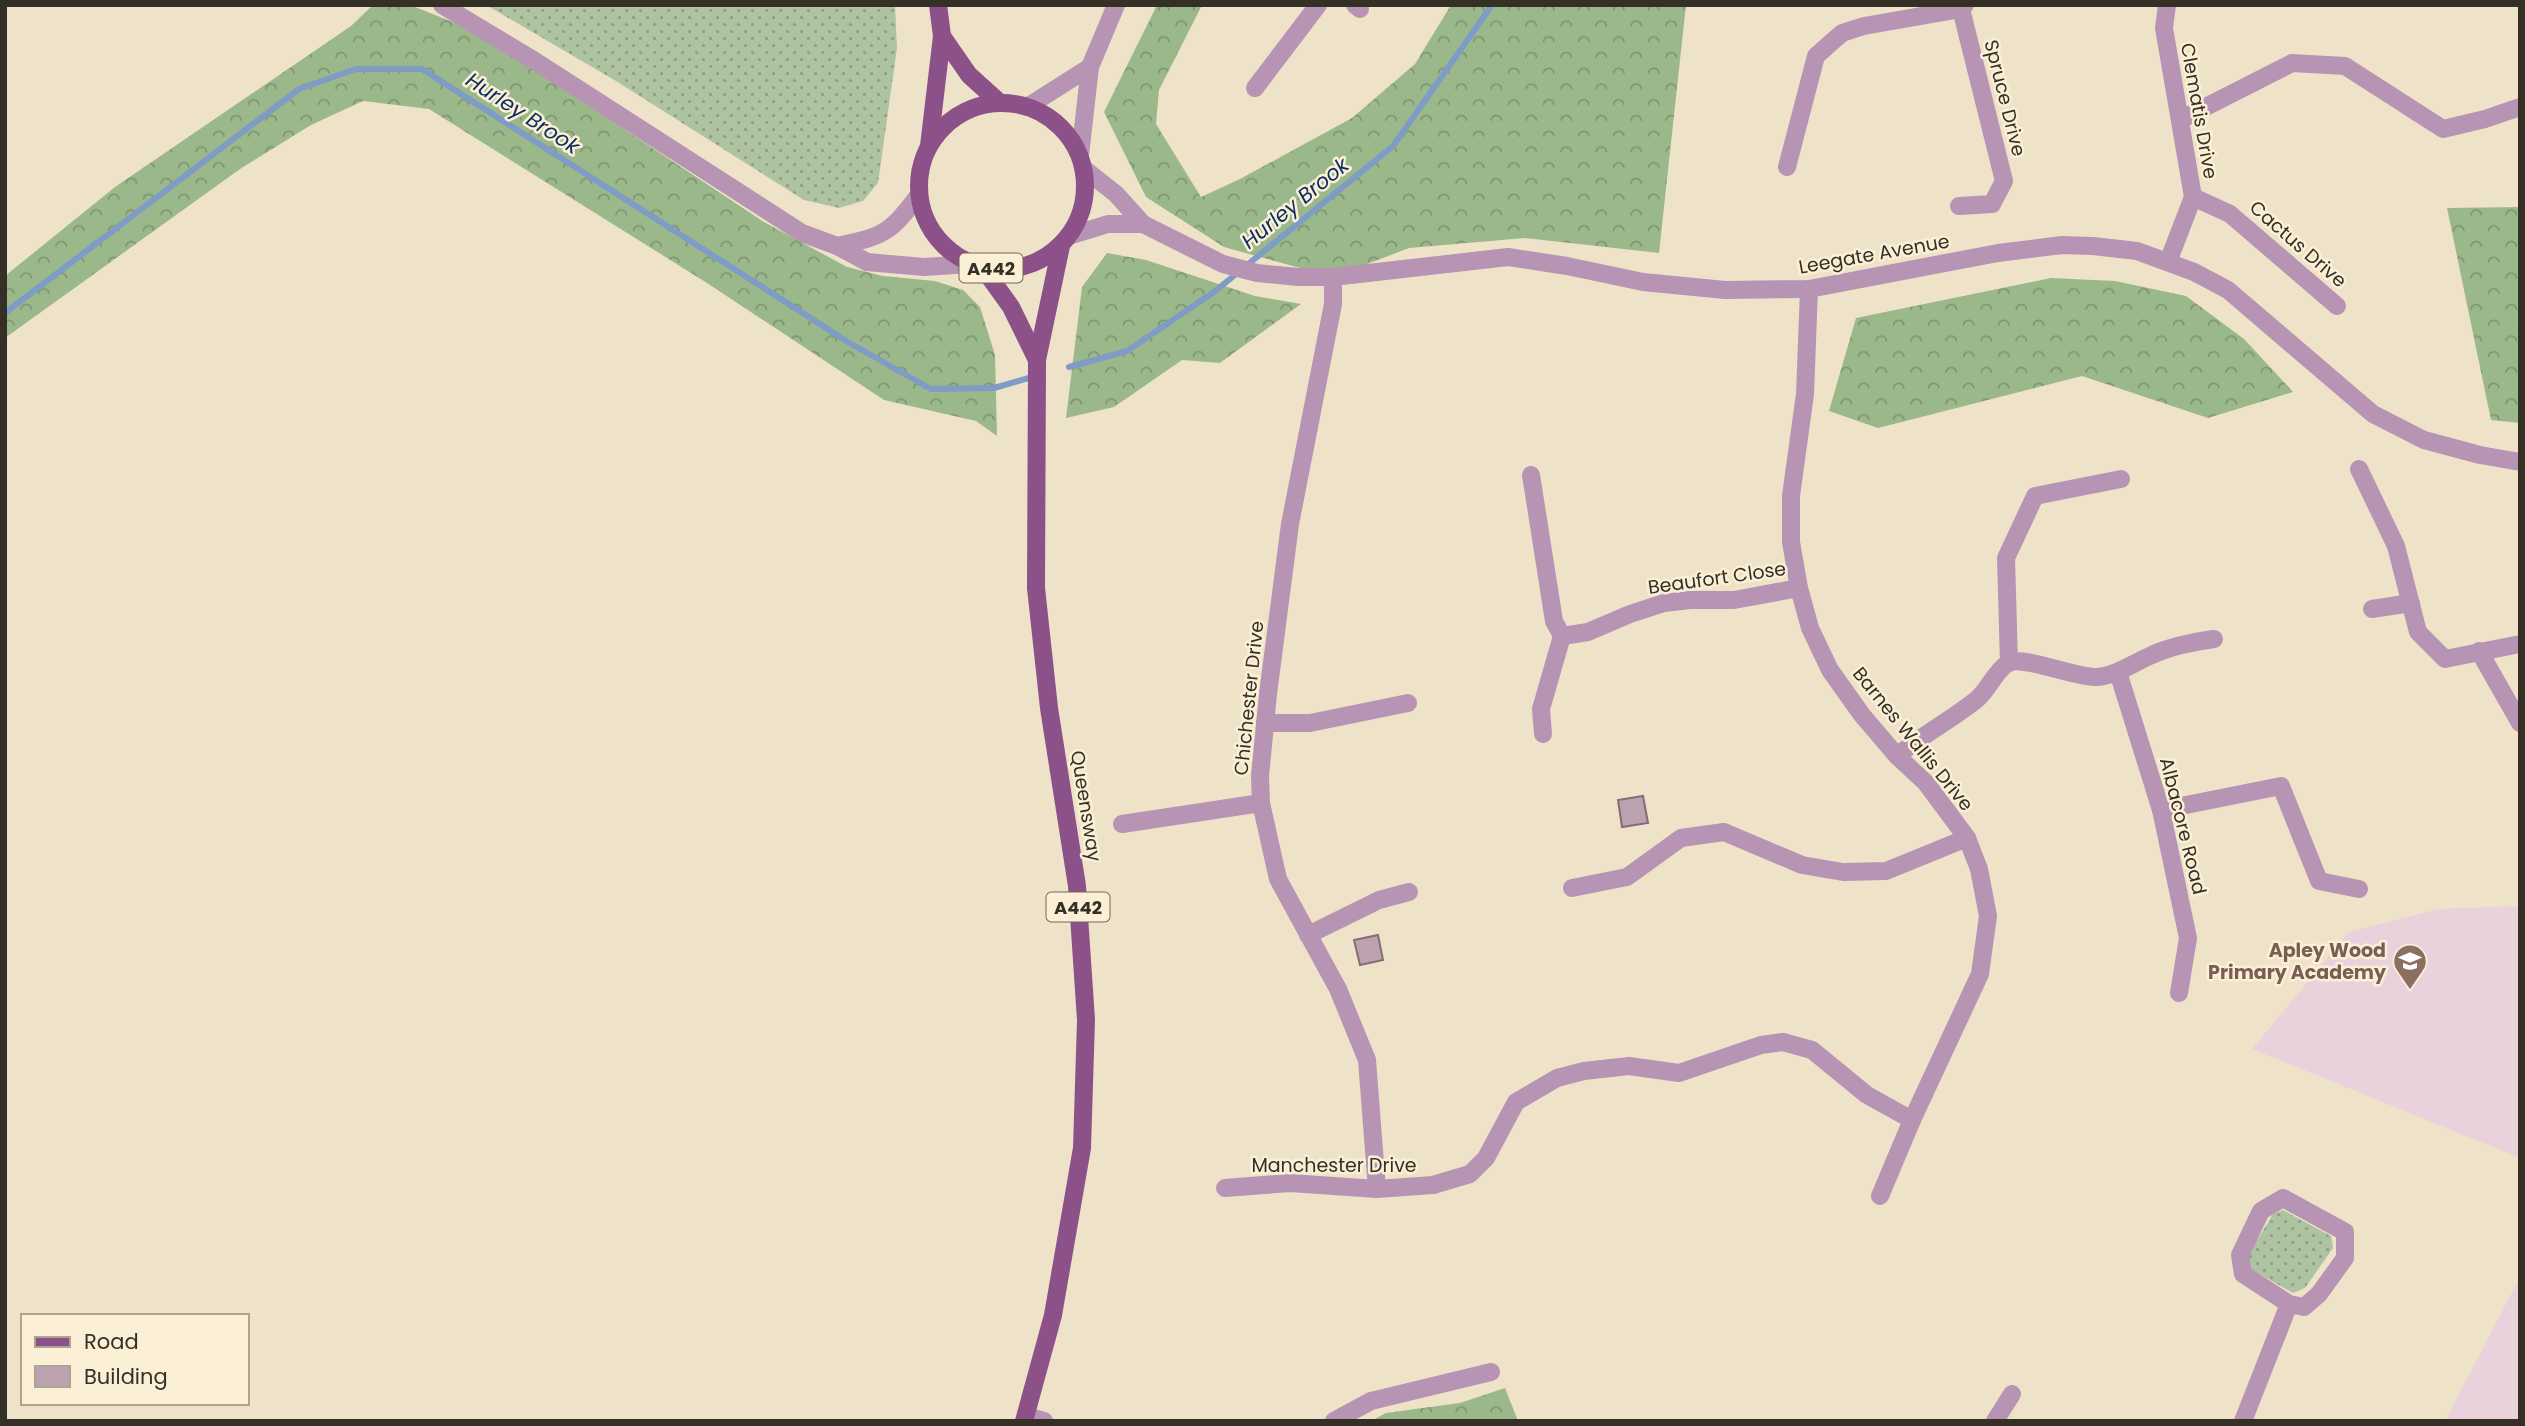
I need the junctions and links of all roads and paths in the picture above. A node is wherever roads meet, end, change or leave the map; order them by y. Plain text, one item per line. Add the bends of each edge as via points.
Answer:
1 (442, 5) edge
2 (938, 5) edge
3 (1116, 5) edge
4 (1318, 5) edge
5 (2167, 5) edge
6 (1963, 7) edge
7 (942, 36) junction
8 (1090, 67) junction
9 (1255, 88) dead end
10 (1000, 103) junction
11 (1027, 107) junction
12 (2520, 107) edge
13 (2180, 120) junction
14 (929, 146) junction
15 (1081, 162) junction
16 (1787, 167) dead end
17 (919, 195) junction
18 (2193, 197) junction
19 (1959, 206) dead end
20 (1143, 224) junction
21 (1065, 241) junction
22 (837, 246) junction
23 (2168, 262) junction
24 (976, 266) junction
25 (1333, 277) junction
26 (1809, 289) junction
27 (2337, 306) dead end
28 (1037, 364) junction
29 (2520, 462) edge
30 (2359, 470) dead end
31 (1531, 475) dead end
32 (2121, 480) dead end
33 (1799, 588) junction
34 (2411, 603) junction
35 (2372, 609) dead end
36 (1562, 636) junction
37 (2214, 639) dead end
38 (2520, 644) edge
39 (2479, 652) junction
40 (2009, 663) junction
41 (2118, 672) junction
42 (1408, 703) dead end
43 (1265, 723) junction
44 (2520, 723) edge
45 (1543, 734) dead end
46 (1897, 756) junction
47 (1261, 803) junction
48 (2161, 810) junction
49 (1122, 824) dead end
50 (1967, 838) junction
51 (1572, 888) dead end
52 (2359, 889) dead end
53 (1409, 892) dead end
54 (1308, 935) junction
55 (2179, 993) dead end
56 (1912, 1119) junction
57 (1225, 1188) dead end
58 (1377, 1189) junction
59 (1880, 1196) dead end
60 (2289, 1304) junction
61 (1490, 1372) dead end
62 (2012, 1394) dead end
63 (1025, 1418) edge
64 (1044, 1421) edge
65 (1334, 1421) edge
66 (1995, 1421) edge
67 (2243, 1421) edge

1 - 22 street via 802,233
2 - 7 main road, A442
3 - 8 street
4 - 9 street
5 - 13 street, Clematis Drive via 2164,29
6 - 16 street via 1842,33 1816,56
6 - 19 street, Spruce Drive via 2004,181 1992,204
7 - 10 main road, A442 via 969,75
7 - 14 main road, A442
8 - 11 street
8 - 15 street
10 - 11 main road, A442
10 - 14 main road, A442 via 972,108 947,124
11 - 15 main road, A442 via 1049,117 1067,134
12 - 13 street via 2443,129 2345,66 2292,64
13 - 18 street, Clematis Drive
14 - 17 main road, A442 via 920,170
15 - 20 street, Leegate Avenue
15 - 21 main road, A442 via 1083,203
17 - 22 street via 896,225 874,238
17 - 24 main road, A442 via 927,224 945,248
18 - 23 street, Clematis Drive
18 - 27 street, Cactus Drive via 2230,214
20 - 21 street, Leegate Avenue via 1108,224
20 - 25 street, Leegate Avenue via 1228,265 1257,273
21 - 24 main road, A442 via 1038,262 1011,270
21 - 28 main road, A442
22 - 24 street via 867,262
23 - 26 street, Leegate Avenue via 2137,251 2062,245
23 - 29 street, Leegate Avenue via 2228,290 2373,414 2424,440
24 - 28 main road, A442 via 1011,307
25 - 26 street, Leegate Avenue via 1508,257 1643,282 1726,290
25 - 43 street, Chichester Drive via 1334,304 1290,524
26 - 33 street, Barnes Wallis Drive via 1805,394 1791,496 1791,542
28 - 63 main road, Queensway / A442 via 1036,588 1077,886 1086,1020 1082,1148 1053,1315
30 - 34 street via 2396,546
31 - 36 street via 1554,621
32 - 40 street via 2035,496 2006,558
33 - 36 street, Beaufort Close via 1734,600 1664,603 1588,632
33 - 46 street, Barnes Wallis Drive via 1829,670
34 - 35 street
34 - 39 street via 2418,632 2445,659
36 - 45 street via 1541,709
37 - 41 street via 2154,653
38 - 39 street
39 - 44 street
40 - 41 street via 2021,661 2098,677
40 - 46 street via 1979,698
41 - 48 street, Albacore Road
42 - 43 street via 1310,723
43 - 47 street, Chichester Drive
46 - 50 street, Barnes Wallis Drive via 1926,783
47 - 49 street
47 - 54 street, Chichester Drive via 1278,879
48 - 52 street via 2281,786 2319,881
48 - 55 street, Albacore Road via 2188,938
50 - 51 street via 1886,871 1843,872 1802,864 1724,832 1713,833 1681,838 1627,877
50 - 56 street, Barnes Wallis Drive via 1979,869 1988,916 1980,974
53 - 54 street via 1379,900
54 - 58 street, Chichester Drive via 1338,989 1367,1060
56 - 58 street, Manchester Drive via 1867,1095 1812,1050 1783,1042 1679,1073 1629,1066 1557,1078 1516,1102 1486,1158 1470,1174 1433,1185
56 - 59 street, Barnes Wallis Drive
57 - 58 street, Manchester Drive via 1290,1183
60 - 60 street via 2243,1274 2240,1255 2261,1211 2283,1198 2345,1232 2345,1258 2319,1294 2304,1307
60 - 67 street
61 - 65 street via 1371,1401
62 - 66 street
63 - 64 street

